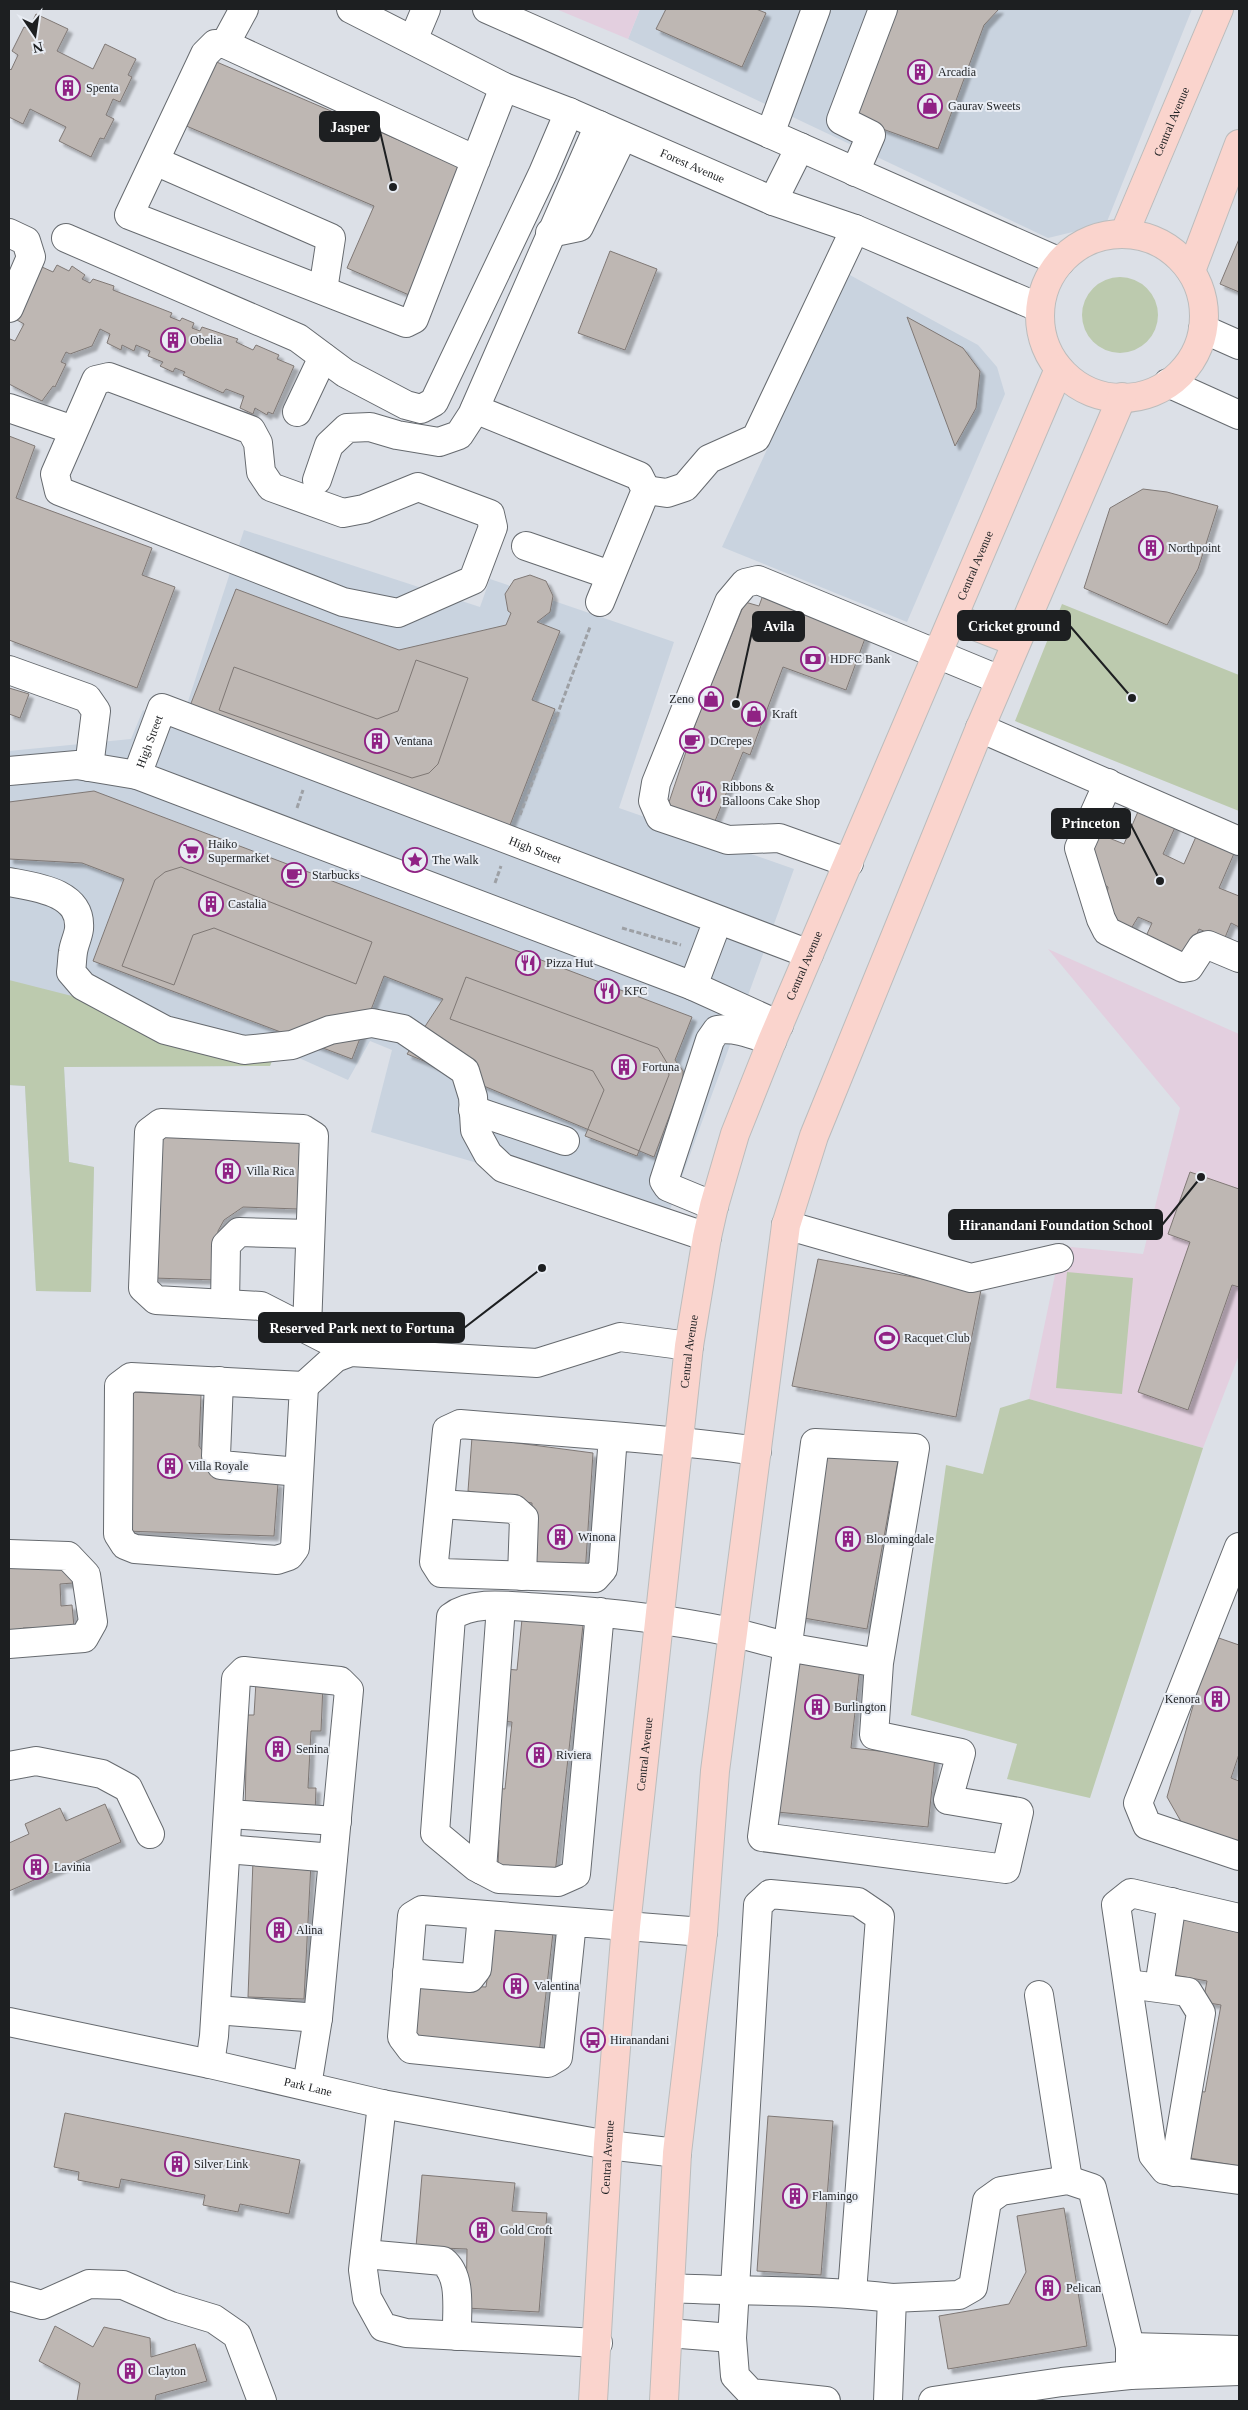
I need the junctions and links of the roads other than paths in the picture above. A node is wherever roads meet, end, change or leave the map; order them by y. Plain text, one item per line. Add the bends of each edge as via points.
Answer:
1 (244, 9) edge
2 (351, 9) edge
3 (426, 9) edge
4 (487, 9) edge
5 (816, 9) edge
6 (883, 9) edge
7 (1219, 9) edge
8 (413, 40) junction
9 (226, 44) junction
10 (504, 87) junction
11 (569, 112) junction
12 (611, 131) junction
13 (770, 134) junction
14 (1239, 144) edge
15 (800, 147) junction
16 (476, 160) junction
17 (155, 161) junction
18 (856, 172) junction
19 (772, 201) junction
20 (855, 229) junction
21 (9, 233) edge
22 (1124, 234) junction
23 (66, 238) dead end
24 (1060, 262) junction
25 (1191, 271) junction
26 (323, 290) junction
27 (9, 308) edge
28 (1040, 308) junction
29 (1203, 329) junction
30 (1239, 344) edge
31 (323, 357) junction
32 (1059, 368) junction
33 (1168, 383) junction
34 (1122, 397) junction
35 (9, 408) edge
36 (475, 409) junction
37 (297, 412) dead end
38 (1239, 415) edge
39 (73, 430) junction
40 (317, 480) dead end
41 (646, 490) junction
42 (526, 546) dead end
43 (610, 574) junction
44 (600, 602) road end
45 (954, 618) junction
46 (1016, 642) junction
47 (940, 653) junction
48 (9, 670) edge
49 (1000, 680) junction
50 (980, 728) junction
51 (88, 767) junction
52 (9, 771) edge
53 (137, 775) junction
54 (1108, 783) junction
55 (1239, 841) edge
56 (849, 863) junction
57 (9, 882) edge
58 (718, 920) junction
59 (810, 954) junction
60 (1239, 958) edge
61 (692, 986) junction
62 (776, 1033) junction
63 (473, 1110) junction
64 (565, 1141) dead end
65 (714, 1206) junction
66 (786, 1225) junction
67 (310, 1234) junction
68 (707, 1237) junction
69 (1059, 1258) dead end
70 (225, 1304) junction
71 (307, 1328) junction
72 (689, 1346) junction
73 (351, 1352) junction
74 (219, 1381) junction
75 (304, 1386) junction
76 (613, 1436) junction
77 (679, 1440) junction
78 (757, 1451) junction
79 (299, 1472) junction
80 (440, 1504) junction
81 (1239, 1547) edge
82 (9, 1554) edge
83 (522, 1576) junction
84 (501, 1606) junction
85 (600, 1612) junction
86 (660, 1619) junction
87 (732, 1632) junction
88 (9, 1644) edge
89 (786, 1646) junction
90 (879, 1663) junction
91 (9, 1766) edge
92 (228, 1814) junction
93 (336, 1821) junction
94 (150, 1834) dead end
95 (226, 1849) junction
96 (1239, 1856) edge
97 (333, 1858) junction
98 (482, 1870) junction
99 (1172, 1902) junction
100 (482, 1915) junction
101 (1239, 1918) edge
102 (572, 1922) junction
103 (626, 1926) junction
104 (703, 1932) junction
105 (407, 1973) junction
106 (1128, 1984) junction
107 (1159, 1987) junction
108 (1039, 1994) dead end
109 (216, 2010) junction
110 (318, 2018) junction
111 (9, 2022) edge
112 (210, 2064) junction
113 (307, 2086) junction
114 (382, 2104) junction
115 (608, 2145) junction
116 (677, 2153) junction
117 (1174, 2172) junction
118 (1068, 2180) junction
119 (1239, 2180) edge
120 (365, 2254) junction
121 (670, 2288) junction
122 (736, 2292) junction
123 (852, 2293) junction
124 (9, 2296) edge
125 (892, 2298) junction
126 (668, 2333) junction
127 (456, 2336) junction
128 (732, 2338) junction
129 (598, 2343) junction
130 (1130, 2347) junction
131 (1239, 2350) edge
132 (1239, 2371) edge
133 (1130, 2375) junction
134 (262, 2401) edge
135 (593, 2401) edge
136 (664, 2401) edge
137 (826, 2401) edge
138 (888, 2401) edge
139 (933, 2401) edge

1 - 9 street
2 - 8 street, Forest Avenue
3 - 8 street
4 - 13 street
5 - 13 street
6 - 18 street via 842,120 871,136
7 - 22 main road, Central Avenue
8 - 10 street, Forest Avenue
9 - 16 street
9 - 17 street via 215,44 205,54
10 - 11 street, Forest Avenue
10 - 16 street
11 - 12 street, Forest Avenue
11 - 31 street via 434,402 421,409 406,405 345,373
12 - 19 street, Forest Avenue
12 - 36 street via 579,227 550,233
13 - 15 street
14 - 25 main road
15 - 18 street
15 - 19 street
16 - 26 street via 414,319 406,323
17 - 26 street via 331,238
17 - 26 street via 129,215
18 - 24 street
19 - 20 street, Forest Avenue
20 - 28 street, Forest Avenue
20 - 41 street via 756,438 709,459 685,487 666,492
21 - 27 street via 26,241 31,257
22 - 24 main road via 1088,241
22 - 25 main road via 1162,244
23 - 31 street via 298,338
24 - 28 main road via 1044,291
25 - 29 main road via 1201,293
28 - 32 main road via 1044,340
29 - 30 street
29 - 33 main road via 1197,350 1184,369
31 - 37 street
32 - 34 main road via 1088,390 1104,396
32 - 45 main road, Central Avenue
33 - 34 main road via 1138,396
33 - 38 street
34 - 46 main road
35 - 39 street
36 - 40 street via 459,435 439,442 370,427 347,428 329,445
36 - 41 street via 639,476
39 - 39 street via 96,380 109,377 251,430 258,443 261,472 271,487 343,513 364,509 418,487 490,514 493,527 472,580 398,612 343,602 59,491 55,474
41 - 43 street
42 - 43 street
43 - 44 street
45 - 46 main road
45 - 47 main road, Central Avenue
46 - 49 main road
47 - 49 street
47 - 56 main road, Central Avenue
47 - 56 street via 758,580 745,583 729,602 656,783 653,801 660,816 728,840 779,838
48 - 51 street via 87,698 96,711
49 - 50 main road
50 - 54 street
50 - 66 main road via 814,1136
51 - 52 street via 77,765
51 - 53 street
53 - 58 street, High Street via 162,708
53 - 61 street, High Street
54 - 55 street
54 - 60 street via 1079,848 1095,904 1107,931 1183,968 1189,967 1202,947 1208,945
56 - 59 main road, Central Avenue
57 - 63 street via 49,890 68,901 78,912 79,930 71,972 82,986 165,1030 244,1050 292,1045 330,1030 372,1023 403,1029 465,1071 474,1096
58 - 59 street, High Street
58 - 61 street
59 - 62 main road, Central Avenue
61 - 62 street, High Street
62 - 65 main road, Central Avenue via 735,1134
62 - 65 street via 716,1030 657,1172 668,1187
63 - 64 street
63 - 68 street via 479,1138 488,1154 502,1168
65 - 68 main road, Central Avenue
66 - 69 street via 971,1278
66 - 78 main road
67 - 70 street via 239,1232 226,1245
67 - 70 street via 314,1136 303,1129 161,1123 149,1132 144,1288 156,1300
67 - 71 street
68 - 72 main road, Central Avenue
70 - 71 street via 261,1306
71 - 73 street
72 - 73 street via 620,1337 538,1363
72 - 77 main road, Central Avenue
73 - 75 street via 335,1358
74 - 75 street
74 - 79 street via 216,1456 221,1465
74 - 79 street via 131,1376 119,1386 118,1534 125,1545 135,1549 278,1560 289,1556 295,1548
75 - 79 street
76 - 77 street
76 - 80 street via 460,1424 447,1430
76 - 83 street via 603,1569 595,1578
77 - 78 street
77 - 86 main road, Central Avenue
78 - 87 main road
80 - 83 street via 514,1509 524,1518
80 - 83 street via 434,1562 442,1573
81 - 96 street via 1138,1803 1147,1825
82 - 88 street via 68,1556 86,1575 93,1622 84,1638
84 - 85 street
84 - 98 street
84 - 98 street via 461,1609 451,1617 435,1832
85 - 86 street
85 - 98 street via 576,1874 558,1882 499,1879
86 - 87 street
86 - 103 main road, Central Avenue
87 - 89 street
87 - 104 main road via 715,1771
89 - 90 street
89 - 90 street via 815,1443 915,1448
89 - 90 street via 762,1837 1006,1869 1019,1812 948,1800 961,1753 874,1735
91 - 94 street via 36,1761 102,1774 128,1788
92 - 93 street
92 - 93 street via 236,1679 244,1671 340,1681 349,1690
92 - 95 street
93 - 97 street
95 - 97 street
95 - 109 street
97 - 110 street
99 - 101 street
99 - 106 street via 1131,1892 1116,1905
99 - 107 street
100 - 102 street
100 - 105 street via 477,1969 470,1978
100 - 105 street via 422,1910 412,1916
102 - 103 street
102 - 105 street via 558,2057 548,2063 411,2049 402,2037
103 - 104 street
103 - 115 main road, Central Avenue
104 - 116 main road
106 - 107 street
106 - 117 street via 1153,2155 1165,2170
107 - 117 street via 1188,1992 1201,2013
108 - 118 street
109 - 110 street
109 - 112 street
110 - 113 street
111 - 112 street, Park Lane
112 - 113 street, Park Lane
113 - 114 street, Park Lane
114 - 115 street, Park Lane
114 - 120 street
115 - 116 street, Park Lane
115 - 129 main road, Central Avenue
116 - 121 main road
117 - 119 street
118 - 125 street via 1001,2191 987,2201 973,2287 959,2295
118 - 130 street via 1092,2188
120 - 127 street via 363,2270 367,2298 383,2327 406,2333
120 - 127 street via 443,2261 451,2268 456,2284
121 - 122 street
121 - 126 main road
122 - 123 street
122 - 123 street via 758,1905 770,1894 858,1902 880,1917
122 - 128 street
123 - 125 street
124 - 134 street via 42,2305 89,2284 123,2285 171,2306 214,2319 237,2335
125 - 138 street
126 - 128 street
126 - 136 main road
127 - 129 street
128 - 137 street via 735,2376 751,2393
129 - 135 main road, Central Avenue
130 - 131 street
130 - 133 street
132 - 133 street
133 - 139 street

